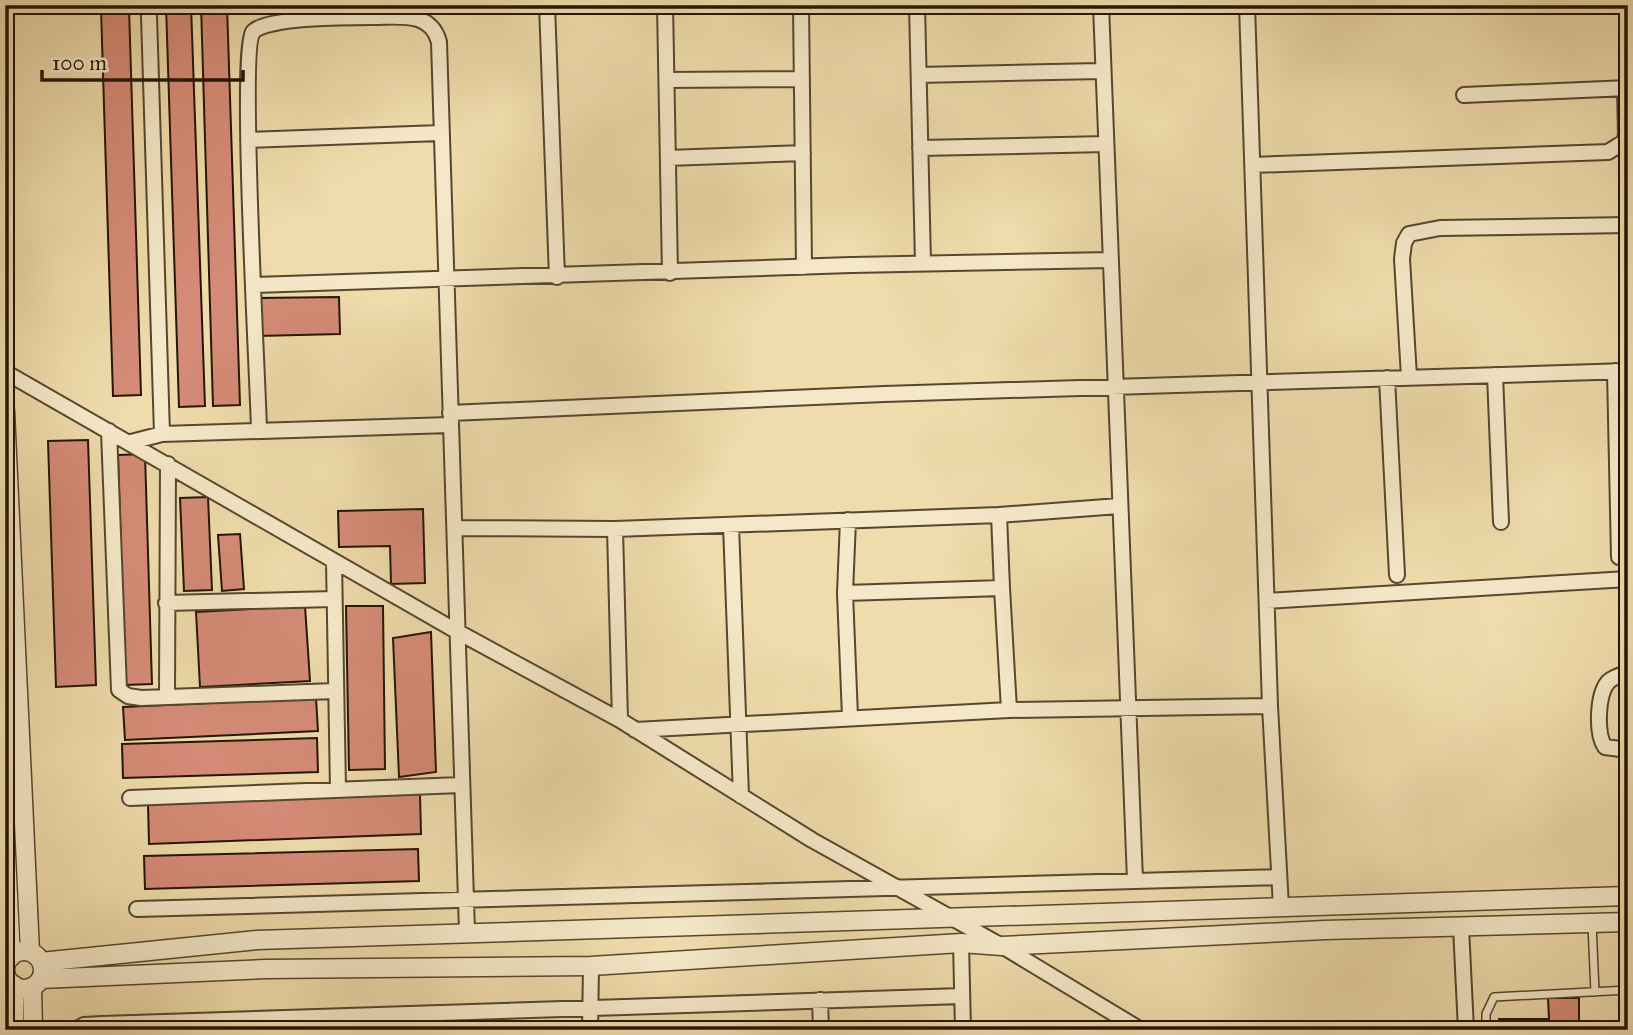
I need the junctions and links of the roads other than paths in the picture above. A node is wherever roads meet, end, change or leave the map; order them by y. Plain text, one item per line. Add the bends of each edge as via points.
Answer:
1 (547, 5) edge
2 (665, 5) edge
3 (801, 5) edge
4 (917, 5) edge
5 (1101, 5) edge
6 (1247, 5) edge
7 (149, 16) dead end
8 (1101, 71) junction
9 (919, 75) junction
10 (802, 79) junction
11 (667, 80) junction
12 (1626, 88) edge
13 (1464, 95) dead end
14 (440, 133) junction
15 (248, 140) junction
16 (1106, 144) junction
17 (920, 148) junction
18 (803, 153) junction
19 (668, 158) junction
20 (1253, 165) junction
21 (1628, 225) edge
22 (1111, 260) junction
23 (923, 263) junction
24 (804, 267) junction
25 (670, 273) junction
26 (557, 277) junction
27 (445, 280) junction
28 (255, 285) junction
29 (1621, 371) edge
30 (5, 372) edge
31 (1495, 375) junction
32 (1409, 377) junction
33 (1387, 378) junction
34 (1262, 382) junction
35 (1114, 388) junction
36 (5, 411) edge
37 (450, 419) junction
38 (259, 430) junction
39 (109, 431) junction
40 (162, 434) junction
41 (131, 442) junction
42 (168, 464) junction
43 (1119, 506) junction
44 (999, 515) junction
45 (848, 520) junction
46 (1501, 522) dead end
47 (731, 525) junction
48 (456, 528) junction
49 (615, 529) junction
50 (1619, 556) dead end
51 (334, 561) junction
52 (1397, 575) dead end
53 (1628, 579) edge
54 (1002, 588) junction
55 (845, 593) junction
56 (334, 598) junction
57 (1267, 601) junction
58 (166, 603) junction
59 (458, 632) junction
60 (1628, 673) edge
61 (335, 691) junction
62 (167, 696) junction
63 (1127, 706) junction
64 (1270, 706) junction
65 (1009, 710) junction
66 (850, 717) junction
67 (620, 720) junction
68 (738, 723) junction
69 (635, 730) junction
70 (1628, 750) edge
71 (461, 785) junction
72 (338, 790) junction
73 (741, 796) junction
74 (130, 798) dead end
75 (5, 834) edge
76 (1278, 877) junction
77 (1135, 880) junction
78 (899, 889) junction
79 (1628, 896) edge
80 (466, 898) junction
81 (1281, 907) junction
82 (136, 909) dead end
83 (951, 918) junction
84 (1628, 922) edge
85 (1592, 924) junction
86 (1461, 927) junction
87 (467, 932) junction
88 (961, 943) junction
89 (1002, 946) junction
90 (591, 966) junction
91 (8, 970) edge
92 (36, 970) junction
93 (1628, 990) edge
94 (1595, 992) junction
95 (962, 996) junction
96 (820, 1000) junction
97 (590, 1008) junction
98 (14, 1030) edge
99 (33, 1030) edge
100 (76, 1030) edge
101 (590, 1030) edge
102 (821, 1030) edge
103 (963, 1030) edge
104 (1141, 1030) edge
105 (1466, 1030) edge
106 (1486, 1030) edge

1 - 26 street
2 - 11 street
3 - 10 street
4 - 9 street
5 - 8 street
6 - 20 street
7 - 40 street
8 - 9 street
8 - 16 street
9 - 17 street
10 - 11 street
10 - 18 street
11 - 19 street
12 - 13 street
12 - 20 street via 1626,135 1624,142 1608,152
14 - 15 street
14 - 15 street via 436,30 417,18 369,17 277,23 254,30 247,54
14 - 27 street
15 - 28 street
16 - 17 street
16 - 22 street
17 - 23 street
18 - 19 street
18 - 24 street
19 - 25 street
20 - 34 street
21 - 32 street via 1440,228 1409,234 1402,259
22 - 23 street
22 - 35 street
23 - 24 street
24 - 25 street
25 - 26 street
26 - 27 street
27 - 28 street
27 - 37 street
28 - 38 street
29 - 31 street
29 - 50 street
30 - 39 street
31 - 32 street
31 - 46 street
32 - 33 street
33 - 34 street
33 - 52 street
34 - 35 street
34 - 57 street
35 - 37 street
35 - 43 street
36 - 92 street
37 - 38 street
37 - 48 street
38 - 40 street
39 - 41 street
39 - 62 street via 116,684 128,696
40 - 41 street
41 - 42 street
42 - 51 street
42 - 58 street
43 - 44 street
43 - 63 street
44 - 45 street
44 - 54 street
45 - 47 street
45 - 55 street
47 - 49 street
47 - 68 street
48 - 49 street
48 - 59 street
49 - 67 street
51 - 56 street
51 - 59 street
53 - 57 street
54 - 55 street
54 - 65 street
55 - 66 street
56 - 58 street
56 - 61 street
57 - 64 street
58 - 62 street
59 - 67 street
59 - 71 street
60 - 70 street via 1605,685 1600,723 1605,747
61 - 62 street
61 - 72 street
63 - 64 street
63 - 65 street
63 - 77 street
64 - 76 street
65 - 66 street
66 - 68 street
67 - 69 street
68 - 69 street
68 - 73 street
69 - 73 street
71 - 72 street
71 - 80 street
72 - 74 street
73 - 78 street
75 - 91 street
76 - 77 street
76 - 81 street
77 - 78 street
78 - 80 street
78 - 83 street
79 - 81 street
80 - 82 street
80 - 87 street
81 - 83 street
83 - 87 street
83 - 89 street
84 - 85 street
85 - 86 street
85 - 94 lane
86 - 89 street
86 - 105 street
87 - 92 street via 257,940
88 - 89 street
88 - 90 street
88 - 95 street
89 - 104 street
90 - 92 street
90 - 97 street
91 - 92 street
91 - 92 street via 21,951
91 - 98 street
92 - 99 street
93 - 94 lane
94 - 106 lane via 1494,997 1486,1014
95 - 96 street
95 - 103 street
96 - 97 street
96 - 102 street
97 - 100 street via 93,1024
97 - 101 street

